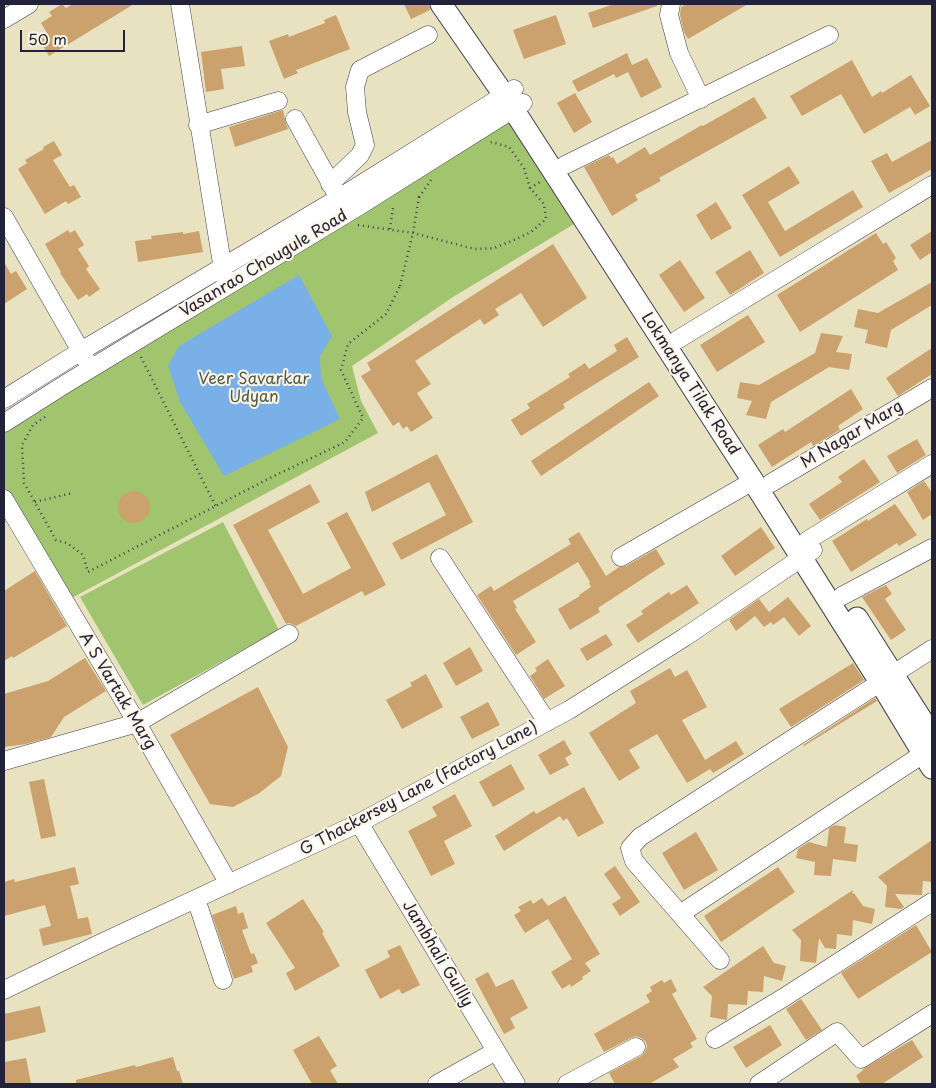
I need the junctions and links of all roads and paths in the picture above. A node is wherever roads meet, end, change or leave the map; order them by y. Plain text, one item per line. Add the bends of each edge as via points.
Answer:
1 (30, 4) edge
2 (180, 4) edge
3 (441, 4) edge
4 (458, 4) edge
5 (671, 4) edge
6 (4, 19) edge
7 (428, 35) dead end
8 (829, 35) dead end
9 (514, 99) junction
10 (701, 99) junction
11 (278, 101) dead end
12 (295, 119) dead end
13 (198, 125) junction
14 (509, 147) dead end
15 (565, 165) junction
16 (432, 178) dead end
17 (932, 185) edge
18 (334, 191) junction
19 (393, 208) dead end
20 (4, 218) edge
21 (357, 225) dead end
22 (390, 229) junction
23 (413, 232) junction
24 (222, 268) junction
25 (226, 287) junction
26 (678, 340) junction
27 (81, 351) junction
28 (141, 357) dead end
29 (92, 368) junction
30 (932, 388) edge
31 (4, 399) edge
32 (4, 423) edge
33 (22, 445) dead end
34 (932, 464) edge
35 (762, 482) junction
36 (72, 493) dead end
37 (4, 499) edge
38 (35, 502) junction
39 (216, 507) junction
40 (932, 548) edge
41 (808, 549) junction
42 (621, 557) dead end
43 (440, 558) dead end
44 (842, 596) junction
45 (289, 634) dead end
46 (932, 649) edge
47 (886, 678) junction
48 (547, 722) junction
49 (136, 723) junction
50 (929, 752) edge
51 (4, 761) edge
52 (359, 823) junction
53 (229, 884) junction
54 (196, 899) junction
55 (932, 902) edge
56 (680, 914) junction
57 (720, 960) dead end
58 (223, 980) dead end
59 (4, 990) edge
60 (932, 1014) edge
61 (714, 1040) dead end
62 (636, 1047) dead end
63 (496, 1051) junction
64 (437, 1084) edge
65 (516, 1084) edge
66 (567, 1084) edge
67 (758, 1084) edge

1 - 6 street
2 - 13 street
3 - 9 main road, Lokmanya Tilak Road
4 - 9 main road, Lokmanya Tilak Road
5 - 10 street via 669,15 679,53
7 - 18 street via 360,70 355,87 356,112 365,145
8 - 10 street
9 - 15 main road, Lokmanya Tilak Road
9 - 18 street, Vasanrao Chougule Road
9 - 25 street, Vasanrao Chougule Road via 358,206
9 - 35 main road, Lokmanya Tilak Road
10 - 15 street
11 - 13 street
12 - 18 street
13 - 24 street
14 - 23 path via 524,168 530,188 544,204 546,219 531,232 494,248 475,249
15 - 26 main road, Lokmanya Tilak Road
16 - 23 path, bridge via 419,197
17 - 26 street
18 - 24 street, Vasanrao Chougule Road
19 - 22 path
20 - 27 street
21 - 22 path
22 - 23 path
23 - 39 path, bridge via 400,286 386,314 348,344 341,370 363,418 345,442
24 - 25 street
24 - 27 street, Vasanrao Chougule Road
25 - 29 street, Vasanrao Chougule Road
26 - 35 main road, Lokmanya Tilak Road
27 - 29 street
27 - 31 street, Vasanrao Chougule Road
28 - 39 path
29 - 32 street, Vasanrao Chougule Road
30 - 35 street, M Nagar Marg
33 - 38 path via 24,483
34 - 41 street, G Thackersey Lane (Factory Lane)
35 - 41 main road, Lokmanya Tilak Road
35 - 42 street, M Nagar Marg
36 - 38 path
37 - 49 street, A S Vartak Marg
38 - 39 path via 56,540 67,543 83,555 88,572
40 - 44 street
41 - 44 main road, Lokmanya Tilak Road
41 - 47 main road, Lokmanya Tilak Road
41 - 48 street, G Thackersey Lane (Factory Lane) via 685,637
43 - 48 street
44 - 47 main road, Lokmanya Tilak Road
45 - 49 street
46 - 47 street
47 - 50 main road, Lokmanya Tilak Road
47 - 56 street via 640,837 630,848 634,861
48 - 52 street, G Thackersey Lane (Factory Lane)
49 - 51 street
49 - 53 street, A S Vartak Marg
50 - 56 street
52 - 53 street, G Thackersey Lane (Factory Lane)
52 - 63 street, Jambhali Gullly
53 - 54 street, G Thackersey Lane (Factory Lane)
54 - 58 street
54 - 59 street, G Thackersey Lane (Factory Lane)
55 - 61 street
56 - 57 street
60 - 67 street via 861,1059 837,1032
62 - 66 street
63 - 64 street
63 - 65 street, Jambhali Gullly

